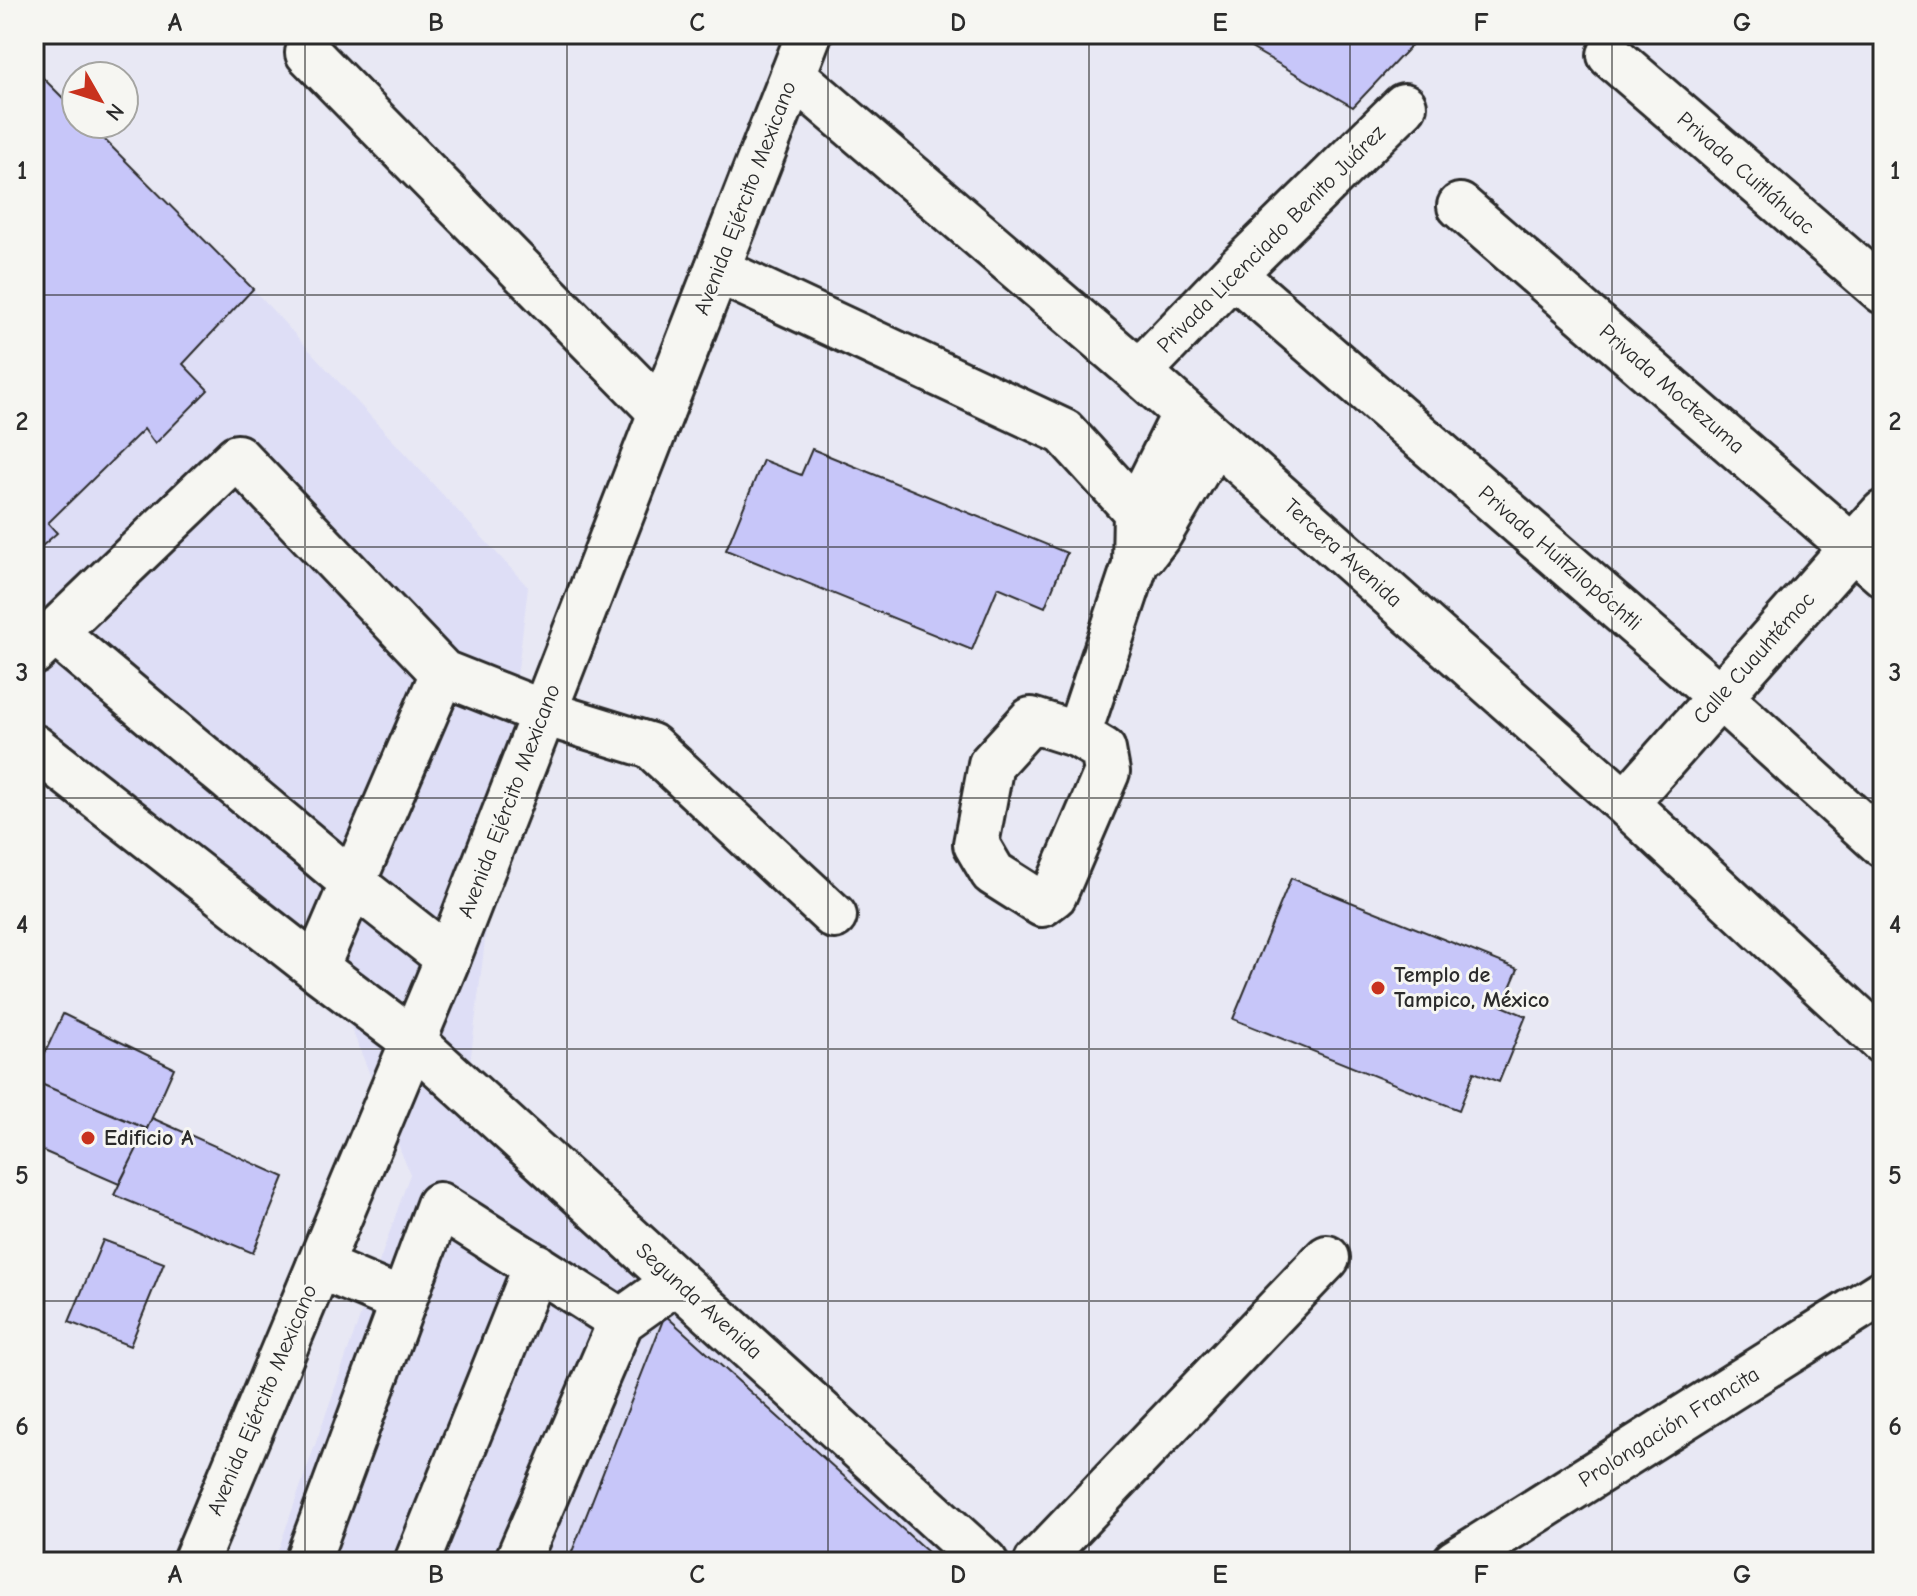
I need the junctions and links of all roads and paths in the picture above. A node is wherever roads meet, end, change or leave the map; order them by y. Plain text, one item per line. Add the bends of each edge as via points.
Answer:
1 (809, 34) edge
2 (308, 53) dead end
3 (1610, 55) dead end
4 (793, 75) junction
5 (1404, 106) dead end
6 (1460, 206) dead end
7 (717, 270) junction
8 (1233, 274) junction
9 (1883, 291) edge
10 (1139, 372) junction
11 (661, 412) junction
12 (1200, 426) junction
13 (1883, 513) edge
14 (1144, 536) junction
15 (1868, 560) edge
16 (44, 642) edge
17 (443, 673) junction
18 (1720, 697) junction
19 (544, 713) junction
20 (1078, 735) dead end
21 (34, 747) edge
22 (1625, 803) junction
23 (1883, 845) edge
24 (353, 883) junction
25 (834, 916) dead end
26 (448, 958) junction
27 (316, 968) junction
28 (413, 1041) junction
29 (1883, 1042) edge
30 (1327, 1258) dead end
31 (319, 1266) junction
32 (536, 1266) junction
33 (677, 1281) junction
34 (1883, 1292) edge
35 (402, 1301) junction
36 (621, 1321) junction
37 (195, 1562) edge
38 (307, 1562) edge
39 (417, 1562) edge
40 (517, 1562) edge
41 (985, 1562) edge
42 (1037, 1562) edge
43 (1455, 1562) edge

1 - 4 street, Avenida Ejército Mexicano
2 - 11 street
3 - 9 street, Privada Cuitláhuac
4 - 7 street, Avenida Ejército Mexicano
4 - 10 street, Tercera Avenida
5 - 8 street, Privada Licenciado Benito Juárez
6 - 15 street, Privada Moctezuma
7 - 11 street, Avenida Ejército Mexicano
7 - 14 street via 1064,432
8 - 10 street, Privada Licenciado Benito Juárez
8 - 18 street, Privada Huitzilopóchtli
10 - 12 street, Tercera Avenida
11 - 19 street, Avenida Ejército Mexicano
12 - 14 street
12 - 22 street, Tercera Avenida
13 - 15 street, Calle Cuauhtémoc
14 - 20 street
15 - 18 street, Calle Cuauhtémoc
16 - 17 street via 237,457
16 - 24 street
17 - 19 street
17 - 24 street
18 - 22 street, Calle Cuauhtémoc
18 - 23 street, Privada Huitzilopóchtli
19 - 25 street via 651,746
19 - 26 street, Avenida Ejército Mexicano
21 - 27 street, Segunda Avenida
22 - 29 street, Tercera Avenida
24 - 26 street
24 - 27 street
26 - 28 street, Avenida Ejército Mexicano
27 - 28 street, Segunda Avenida
28 - 31 street, Avenida Ejército Mexicano
28 - 33 street, Segunda Avenida
30 - 42 street
31 - 35 street
31 - 37 street, Avenida Ejército Mexicano
32 - 35 street via 439,1205
32 - 36 street
32 - 39 street
33 - 36 street
33 - 41 street, Segunda Avenida
34 - 43 street, Prolongación Francita
35 - 38 street
36 - 40 street

